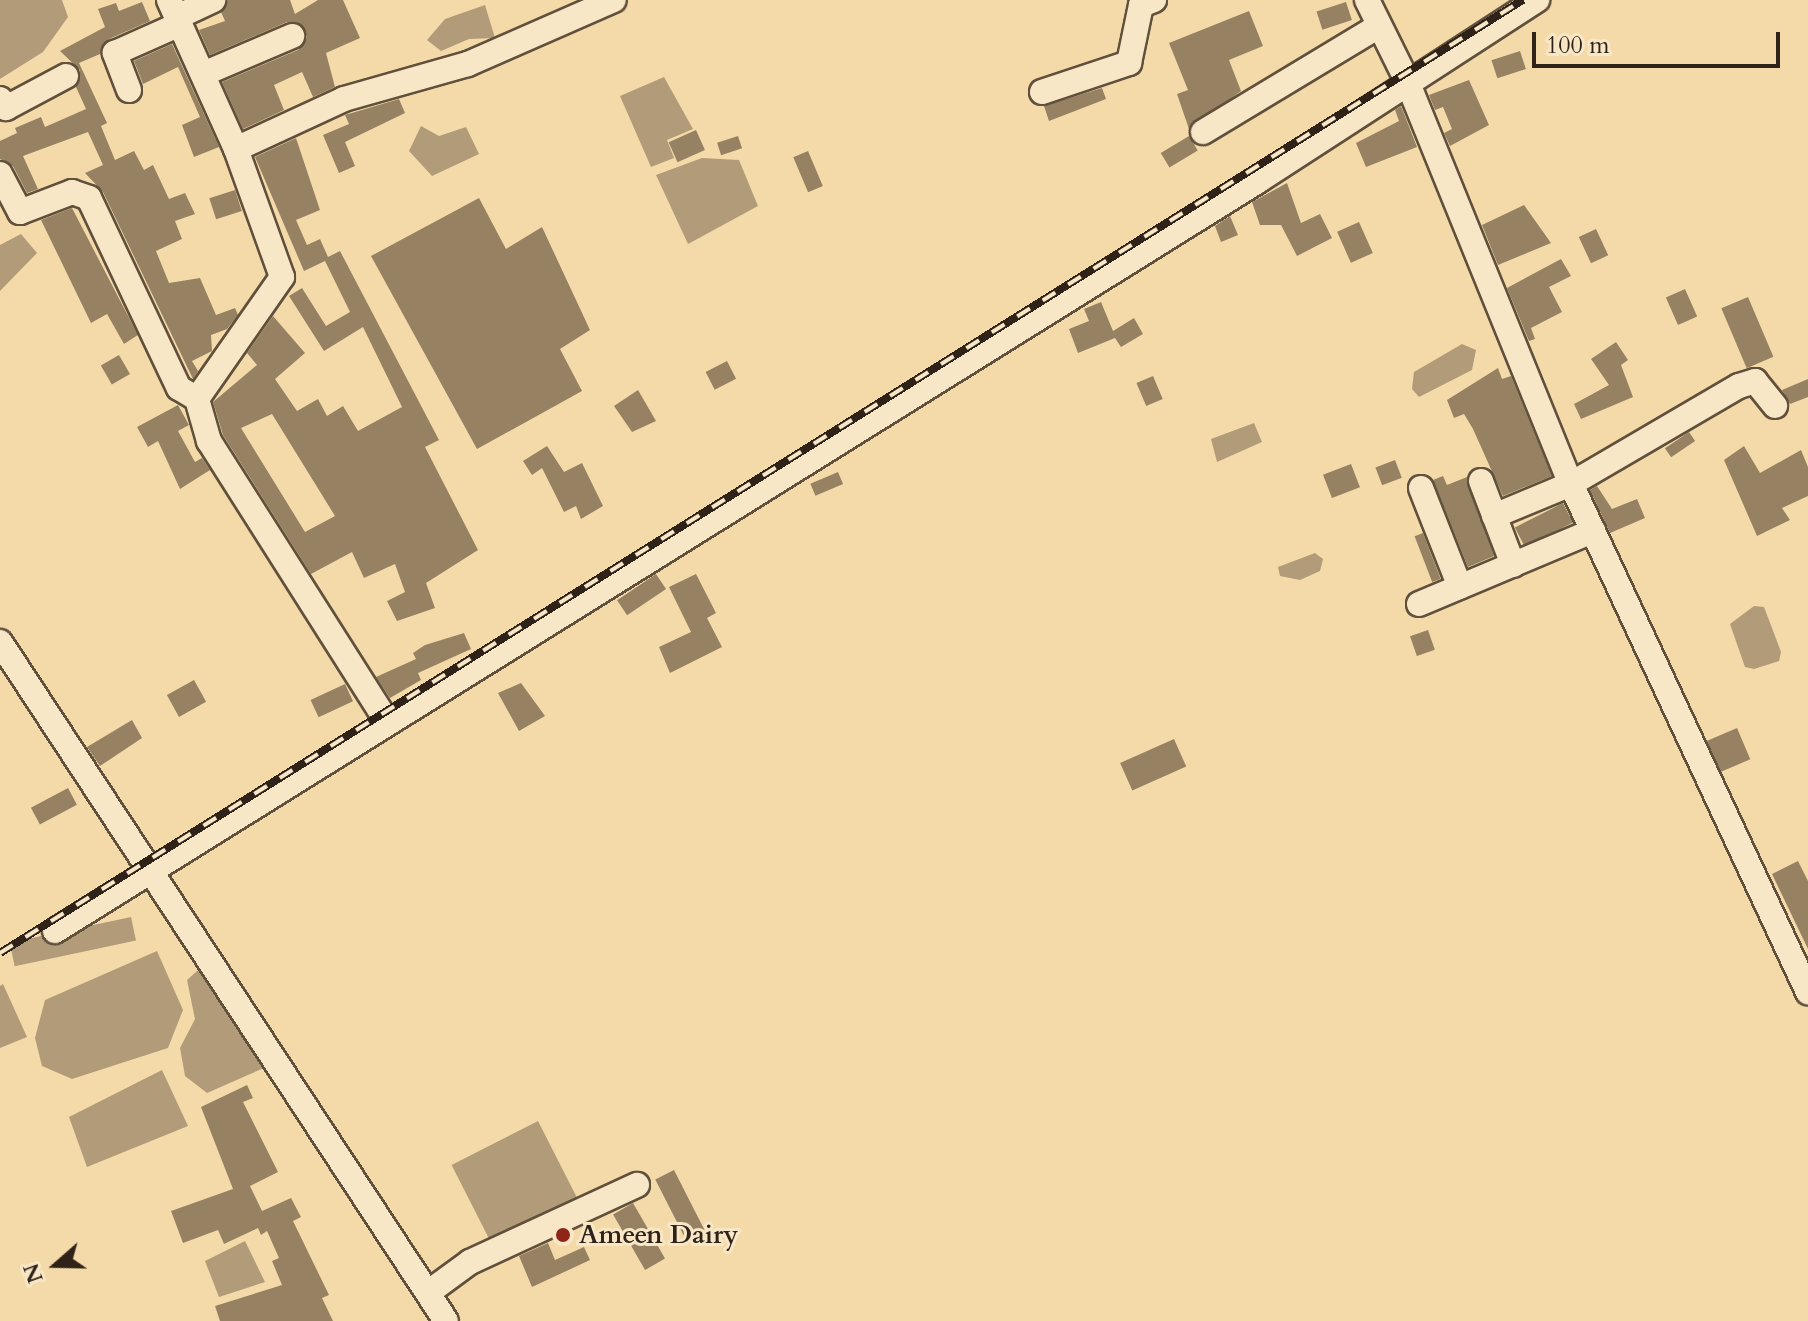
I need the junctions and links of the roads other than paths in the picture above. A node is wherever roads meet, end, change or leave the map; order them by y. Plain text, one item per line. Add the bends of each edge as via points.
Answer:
1 (213, 0) edge
2 (614, 0) edge
3 (1154, 0) edge
4 (1367, 0) edge
5 (1537, 0) edge
6 (175, 14) edge
7 (1379, 26) junction
8 (292, 36) dead end
9 (203, 74) junction
10 (66, 76) dead end
11 (1407, 81) junction
12 (129, 90) dead end
13 (1042, 92) dead end
14 (0, 99) edge
15 (1203, 132) dead end
16 (236, 149) junction
17 (0, 174) edge
18 (197, 399) junction
19 (1775, 406) dead end
20 (1481, 481) dead end
21 (1571, 484) junction
22 (1421, 488) dead end
23 (1494, 516) junction
24 (1593, 531) junction
25 (1513, 565) junction
26 (1460, 587) junction
27 (1419, 604) dead end
28 (0, 642) edge
29 (387, 722) junction
30 (154, 868) junction
31 (55, 931) dead end
32 (1808, 992) edge
33 (637, 1185) dead end
34 (429, 1292) junction
35 (446, 1321) edge

1 - 6 street
2 - 16 street via 468,64 344,99
3 - 13 street via 1141,5 1129,63
4 - 7 street
5 - 11 street
6 - 9 street
6 - 12 street via 115,53
7 - 11 street
7 - 15 street
8 - 9 street
9 - 16 street
10 - 14 street via 6,108
11 - 21 street
11 - 29 street via 1258,181
16 - 18 street via 282,277
17 - 18 street via 20,212 72,192 89,198 179,388
18 - 29 street via 209,441
19 - 21 street via 1755,381 1739,386
20 - 23 street
21 - 23 street
21 - 24 street
22 - 26 street
23 - 25 street
24 - 25 street
24 - 32 street
25 - 26 street
26 - 27 street
28 - 30 street
29 - 30 street
30 - 31 street
30 - 34 street via 356,1188
33 - 34 street via 470,1262
34 - 35 street

